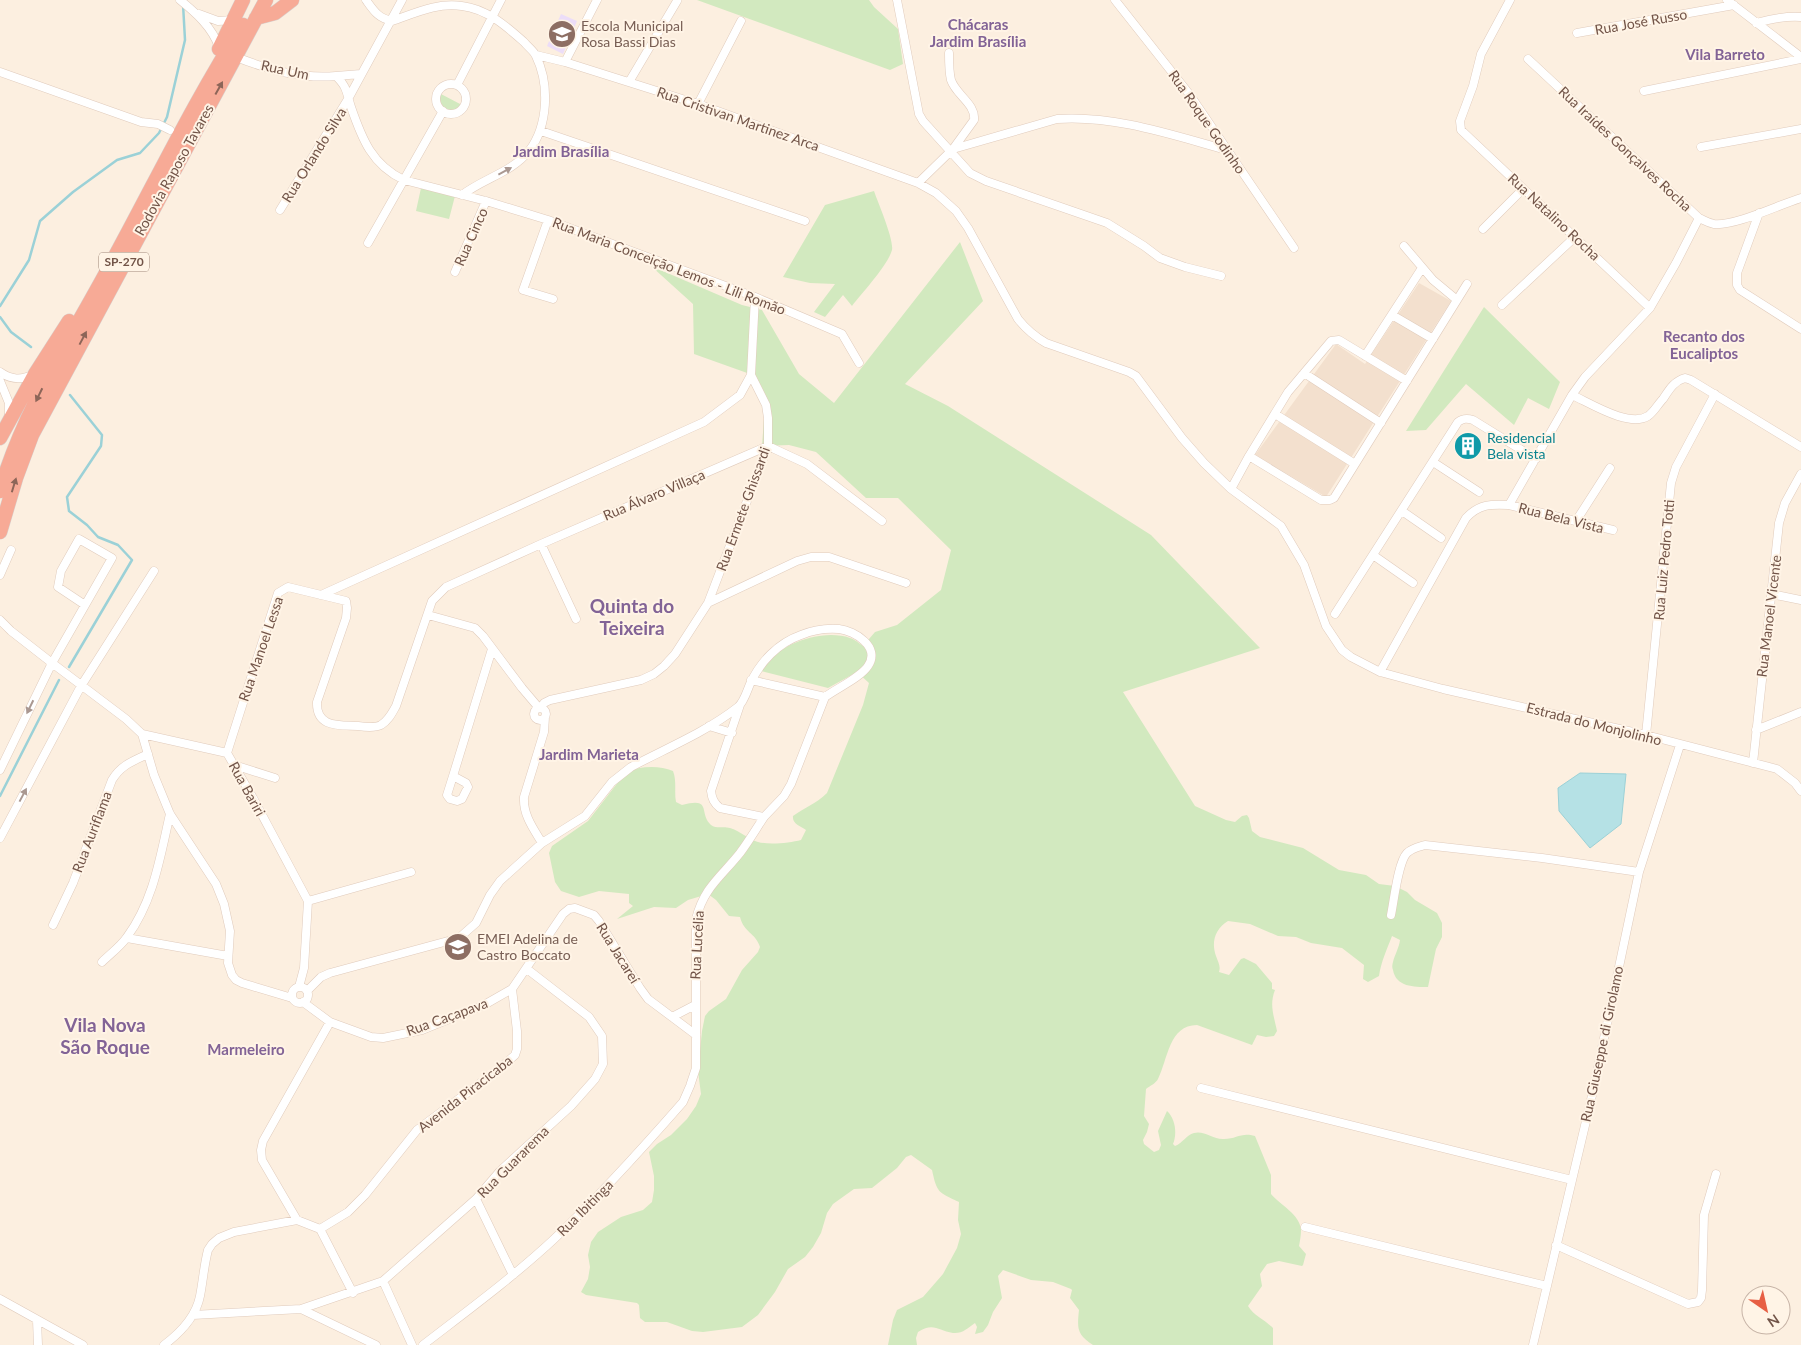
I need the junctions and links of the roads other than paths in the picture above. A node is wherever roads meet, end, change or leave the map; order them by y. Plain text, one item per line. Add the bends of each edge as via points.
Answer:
1 (180, 0) edge
2 (243, 0) edge
3 (257, 0) edge
4 (266, 0) edge
5 (292, 0) edge
6 (366, 0) edge
7 (402, 0) edge
8 (501, 0) edge
9 (597, 0) edge
10 (898, 0) edge
11 (1115, 0) edge
12 (1510, 0) edge
13 (677, 1) edge
14 (1731, 3) edge
15 (195, 12) junction
16 (493, 16) junction
17 (1801, 17) edge
18 (256, 18) junction
19 (233, 20) junction
20 (392, 21) junction
21 (742, 21) dead end
22 (1756, 23) junction
23 (1578, 33) dead end
24 (219, 49) junction
25 (949, 53) dead end
26 (536, 54) junction
27 (236, 56) junction
28 (1801, 58) edge
29 (1528, 59) dead end
30 (565, 62) junction
31 (0, 72) edge
32 (361, 74) junction
33 (336, 76) junction
34 (629, 82) junction
35 (457, 85) junction
36 (205, 86) junction
37 (1644, 91) dead end
38 (348, 99) junction
39 (698, 104) junction
40 (443, 111) junction
41 (169, 129) dead end
42 (1801, 129) edge
43 (541, 131) junction
44 (1702, 146) dead end
45 (952, 150) junction
46 (1227, 150) junction
47 (404, 180) junction
48 (918, 183) junction
49 (1523, 189) junction
50 (462, 195) junction
51 (1800, 200) edge
52 (486, 201) junction
53 (280, 210) dead end
54 (1759, 213) junction
55 (1699, 218) junction
56 (548, 220) junction
57 (805, 221) dead end
58 (1483, 229) dead end
59 (1575, 237) junction
60 (368, 243) dead end
61 (1404, 246) dead end
62 (1294, 248) dead end
63 (112, 262) junction
64 (1422, 268) junction
65 (456, 272) dead end
66 (1221, 276) dead end
67 (1467, 284) dead end
68 (755, 297) junction
69 (553, 299) dead end
70 (1457, 300) junction
71 (1502, 304) dead end
72 (1650, 308) junction
73 (1392, 315) junction
74 (1801, 329) edge
75 (1433, 339) junction
76 (1366, 356) junction
77 (859, 363) dead end
78 (0, 372) edge
79 (1304, 373) junction
80 (35, 374) junction
81 (751, 375) junction
82 (0, 381) edge
83 (1406, 381) junction
84 (1715, 394) junction
85 (1572, 395) junction
86 (1275, 414) junction
87 (9, 421) junction
88 (1380, 422) junction
89 (0, 438) edge
90 (768, 446) junction
91 (1801, 447) edge
92 (1249, 456) junction
93 (1536, 459) junction
94 (1433, 462) junction
95 (1355, 464) junction
96 (1610, 468) dead end
97 (1801, 474) edge
98 (1231, 489) junction
99 (0, 491) edge
100 (1479, 492) dead end
101 (1509, 505) junction
102 (1402, 511) junction
103 (882, 521) dead end
104 (1576, 521) junction
105 (1613, 530) dead end
106 (0, 532) edge
107 (1441, 538) dead end
108 (541, 544) junction
109 (11, 550) dead end
110 (1372, 555) junction
111 (154, 571) dead end
112 (0, 575) edge
113 (906, 583) dead end
114 (1413, 583) dead end
115 (1771, 594) junction
116 (321, 595) junction
117 (1801, 600) edge
118 (708, 603) junction
119 (85, 605) junction
120 (1334, 614) dead end
121 (428, 615) junction
122 (576, 619) dead end
123 (0, 620) edge
124 (492, 649) junction
125 (52, 663) junction
126 (1380, 672) junction
127 (751, 680) junction
128 (81, 686) junction
129 (825, 697) junction
130 (740, 706) junction
131 (1801, 712) edge
132 (541, 713) junction
133 (710, 726) junction
134 (1756, 730) junction
135 (732, 733) junction
136 (142, 734) junction
137 (1646, 735) junction
138 (1680, 745) junction
139 (227, 753) junction
140 (148, 754) junction
141 (1752, 763) junction
142 (234, 765) junction
143 (0, 770) edge
144 (453, 776) dead end
145 (275, 778) dead end
146 (1801, 791) edge
147 (170, 814) junction
148 (764, 817) junction
149 (0, 838) edge
150 (542, 843) junction
151 (411, 872) dead end
152 (1639, 872) junction
153 (308, 902) junction
154 (1391, 916) dead end
155 (53, 925) dead end
156 (127, 938) junction
157 (228, 956) junction
158 (102, 962) dead end
159 (527, 969) junction
160 (300, 987) junction
161 (512, 989) junction
162 (307, 991) junction
163 (292, 998) junction
164 (303, 1002) junction
165 (695, 1005) junction
166 (672, 1016) junction
167 (330, 1022) junction
168 (696, 1036) junction
169 (1201, 1088) dead end
170 (1716, 1174) dead end
171 (1572, 1180) junction
172 (476, 1199) junction
173 (297, 1220) junction
174 (1305, 1227) dead end
175 (320, 1228) junction
176 (1556, 1245) junction
177 (513, 1274) junction
178 (383, 1281) junction
179 (1547, 1286) junction
180 (354, 1293) junction
181 (0, 1299) edge
182 (301, 1309) junction
183 (193, 1314) junction
184 (37, 1320) junction
185 (38, 1345) edge
186 (83, 1345) edge
187 (164, 1345) edge
188 (376, 1345) edge
189 (412, 1345) edge
190 (423, 1345) edge
191 (1533, 1345) edge

1 - 15 street
2 - 19 highway
3 - 36 highway, Rodovia Raposo Tavares / SP-270
4 - 18 highway, Rodovia Raposo Tavares / SP-270
5 - 18 highway via 275,12
6 - 20 street via 374,13
7 - 20 street, Rua Orlando Silva
8 - 16 street
9 - 30 street
10 - 45 street via 919,114
11 - 46 street, Rua Roque Godinho via 1190,95
12 - 49 street, Rua Natalino Rocha via 1481,54 1459,126
13 - 34 street
14 - 22 street
14 - 23 street, Rua José Russo
15 - 19 street via 210,20
15 - 24 street via 216,38
16 - 20 street via 474,8 450,5 434,6
16 - 26 street
16 - 35 street
17 - 22 street
18 - 27 highway, Rodovia Raposo Tavares / SP-270
19 - 24 highway
20 - 32 street, Rua Orlando Silva
21 - 39 street
22 - 28 street
24 - 36 highway
25 - 45 street via 951,80 975,115
26 - 30 street, Rua Cristivan Martinez Arca
26 - 43 street via 543,74
27 - 33 street, Rua Um via 291,74
106 -> 27 highway, Rodovia Raposo Tavares / SP-270 via 32,435
28 - 37 street
29 - 55 street, Rua Iraídes Gonçalves Rocha
30 - 34 street, Rua Cristivan Martinez Arca
31 - 41 street
32 - 33 street, Rua Um
32 - 38 street, Rua Orlando Silva
33 - 38 street via 346,86
34 - 39 street, Rua Cristivan Martinez Arca
35 - 40 street via 444,86 438,92 437,104
35 - 40 street via 465,94 464,106 457,112
36 - 63 highway, Rodovia Raposo Tavares / SP-270
38 - 47 street, Rua Maria Conceição Lemos - Lili Romão via 374,158 392,175
38 - 53 street, Rua Orlando Silva
39 - 48 street, Rua Cristivan Martinez Arca
40 - 47 street
42 - 44 street
50 -> 43 street via 514,167
43 - 57 street
45 - 46 street via 1040,123 1073,118 1160,131
45 - 48 street
45 - 66 street via 970,173 986,181 1107,223 1160,258
46 - 62 street, Rua Roque Godinho
47 - 50 street, Rua Maria Conceição Lemos - Lili Romão
47 - 60 street
48 - 98 street, Rua Cristivan Martinez Arca via 936,193 956,211 1018,319 1034,337 1136,376 1193,452
49 - 58 street
49 - 59 street, Rua Natalino Rocha
50 - 52 street, Rua Maria Conceição Lemos - Lili Romão
51 - 54 street
52 - 56 street, Rua Maria Conceição Lemos - Lili Romão
52 - 65 street, Rua Cinco
54 - 55 street via 1720,224
54 - 74 street via 1737,274 1737,285
55 - 72 street, Rua Iraídes Gonçalves Rocha
56 - 68 street, Rua Maria Conceição Lemos - Lili Romão
56 - 69 street via 523,290
59 - 71 street
59 - 72 street, Rua Natalino Rocha
61 - 64 street
63 - 80 highway
63 -> 99 highway, Rodovia Raposo Tavares / SP-270 via 38,397 13,452
64 - 70 street
64 - 73 street
67 - 70 street
68 - 77 street, Rua Maria Conceição Lemos - Lili Romão via 842,334
68 - 81 street, Rua Ermete Ghissardi
70 - 75 street
72 - 85 street, Rua Iraídes Gonçalves Rocha via 1598,362
73 - 75 street
73 - 76 street
75 - 83 street
76 - 79 street via 1339,340 1333,340
76 - 83 street
78 - 80 street via 18,379
79 - 86 street
79 - 88 street
80 - 87 highway
81 - 90 street, Rua Ermete Ghissardi via 766,405
81 - 116 street via 740,394 704,422
82 - 87 street via 8,402
83 - 88 street
84 - 85 street via 1685,378 1679,380 1647,417 1632,419
84 - 91 street
84 - 137 street, Rua Luiz Pedro Totti via 1676,467 1671,483
85 - 93 street, Rua Iraídes Gonçalves Rocha
86 - 92 street
86 - 95 street
87 - 89 highway
88 - 95 street
90 - 103 street via 807,464
90 - 108 street, Rua Álvaro Villaça
90 - 118 street, Rua Ermete Ghissardi
92 - 95 street via 1325,501 1334,498
92 - 98 street
93 - 94 street via 1469,418 1458,422
93 - 101 street, Rua Iraídes Gonçalves Rocha
94 - 100 street
94 - 102 street
96 - 104 street
97 - 115 street, Rua Manoel Vicente via 1781,517
98 - 126 street, Estrada do Monjolinho via 1281,526 1304,565 1326,626 1342,650
101 - 104 street, Rua Bela Vista
101 - 126 street via 1483,506 1466,518
102 - 107 street
102 - 110 street
104 - 105 street, Rua Bela Vista
108 - 121 street, Rua Álvaro Villaça via 446,587 432,601
108 - 122 street
109 - 112 street
110 - 114 street
110 - 120 street
111 - 128 street
113 - 118 street via 829,557 811,557
115 - 117 street
115 - 134 street, Rua Manoel Vicente
116 - 121 street, Rua Manoel Lessa via 346,601 347,608 317,702 319,715 331,724 380,726 390,717
116 - 139 street, Rua Manoel Lessa via 288,588 278,593
118 - 132 street, Rua Ermete Ghissardi via 675,654 654,674 641,680 547,701
119 - 119 street via 112,558 79,539 61,571 58,587
119 - 125 street
121 - 124 street via 475,628
123 - 125 street
124 - 132 street
124 - 144 street
125 - 128 street
125 -> 143 street
126 - 137 street, Estrada do Monjolinho
127 - 129 street
127 - 129 street via 773,651 799,635 826,629 853,633 871,649 869,665
127 - 130 street
128 - 136 street
149 -> 128 street
129 - 148 street, Rua Lucélia via 791,784
130 - 133 street
130 - 135 street
131 - 134 street
132 - 150 street via 544,732 524,804 525,813
133 - 135 street
133 - 150 street via 631,767 612,782 585,816
134 - 141 street, Rua Manoel Vicente
135 - 148 street via 711,791 712,797 720,808
136 - 139 street, Rua Bariri
136 - 140 street
137 - 138 street, Estrada do Monjolinho
138 - 141 street, Estrada do Monjolinho
138 - 152 street, Rua Giuseppe di Girolamo
139 - 142 street, Rua Bariri
140 - 147 street
140 - 155 street, Rua Auriflama via 118,770 112,780 73,883
141 - 146 street, Estrada do Monjolinho via 1777,769
142 - 145 street
142 - 153 street, Rua Bariri
147 - 156 street via 152,891
147 - 157 street via 216,884 230,931
148 - 165 street, Rua Lucélia via 750,839 706,891 700,904 696,919
150 - 162 street via 500,881 476,923 459,938 330,973 316,980
151 - 153 street
152 - 154 street via 1425,845 1407,852 1402,860
152 - 171 street, Rua Giuseppe di Girolamo
153 - 160 street
156 - 157 street
156 - 158 street
157 - 163 street via 236,980
159 - 161 street, Rua Caçapava
159 - 166 street, Rua Jacareí via 563,914 575,908 599,921 648,999
159 - 172 street, Rua Guararema via 589,1018 602,1036 603,1064 595,1079 571,1106 500,1171
160 - 162 street
160 - 163 street via 294,989
161 - 167 street, Rua Caçapava via 484,1005 422,1030 383,1038 371,1037
161 - 175 street, Avenida Piracicaba via 517,1031 515,1055 417,1130 365,1195 348,1212
162 - 164 street
163 - 164 street
164 - 167 street, Rua Caçapava
165 - 166 street
165 - 168 street, Rua Lucélia
166 - 168 street, Rua Jacareí
167 - 173 street via 263,1141 261,1150 262,1160
168 - 177 street, Rua Ibitinga via 696,1068 682,1102 603,1192
169 - 171 street
170 - 176 street via 1704,1215 1702,1290 1698,1302 1688,1304 1678,1300
171 - 176 street, Rua Giuseppe di Girolamo
172 - 177 street
172 - 178 street, Rua Guararema
173 - 175 street
173 - 183 street via 234,1232 212,1244 206,1258 200,1299
174 - 179 street
175 - 180 street
176 - 179 street, Rua Giuseppe di Girolamo
177 - 190 street, Rua Ibitinga
178 - 180 street, Rua Guararema
178 - 189 street
179 - 191 street, Rua Giuseppe di Girolamo
180 - 182 street, Rua Guararema
181 - 184 street
182 - 183 street
182 - 188 street
183 - 187 street via 177,1335
184 - 185 street
184 - 186 street

